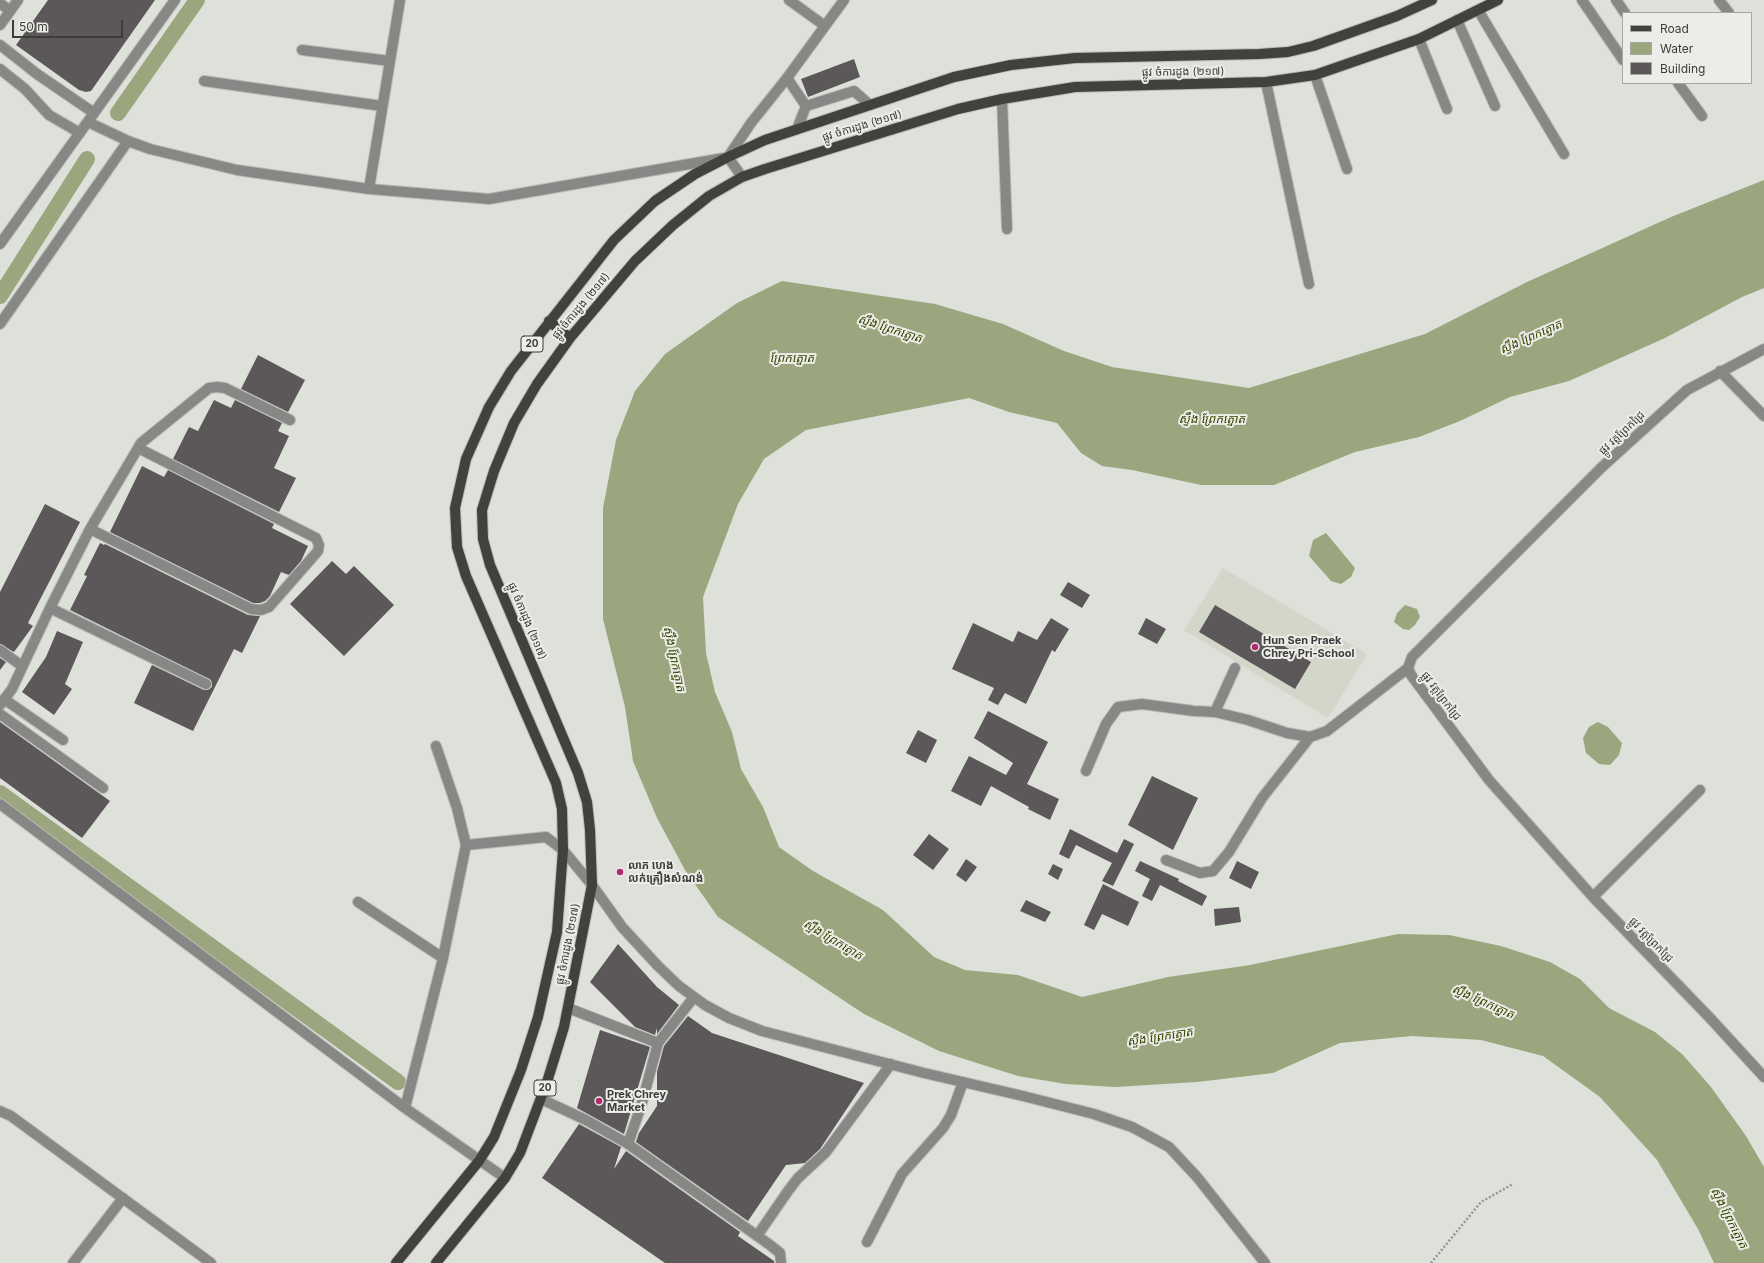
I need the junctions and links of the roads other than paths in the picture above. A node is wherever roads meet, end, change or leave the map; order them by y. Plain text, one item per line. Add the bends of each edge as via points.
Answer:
1 (18, 0) edge
2 (175, 0) edge
3 (400, 0) edge
4 (789, 0) edge
5 (844, 0) edge
6 (1432, 0) edge
7 (1498, 0) edge
8 (1582, 0) edge
9 (1616, 0) edge
10 (1719, 0) edge
11 (0, 3) edge
12 (1478, 10) junction
13 (10, 11) junction
14 (1624, 12) edge
15 (1728, 12) edge
16 (1457, 20) junction
17 (0, 25) edge
18 (825, 26) junction
19 (1419, 38) junction
20 (0, 44) edge
21 (302, 50) dead end
22 (1622, 59) edge
23 (390, 61) junction
24 (0, 69) edge
25 (1315, 75) junction
26 (787, 78) junction
27 (204, 81) dead end
28 (1266, 82) junction
29 (1679, 84) edge
30 (1002, 99) junction
31 (870, 105) junction
32 (382, 106) junction
33 (806, 106) junction
34 (1495, 106) dead end
35 (1447, 109) dead end
36 (94, 113) junction
37 (1702, 116) dead end
38 (88, 122) junction
39 (797, 129) junction
40 (80, 133) junction
41 (128, 142) junction
42 (1564, 154) dead end
43 (728, 157) junction
44 (1347, 169) dead end
45 (742, 177) junction
46 (369, 189) junction
47 (1007, 230) dead end
48 (0, 244) edge
49 (1309, 284) dead end
50 (549, 321) junction
51 (0, 324) edge
52 (570, 338) junction
53 (1764, 349) edge
54 (1720, 371) junction
55 (1764, 416) edge
56 (290, 420) dead end
57 (138, 448) junction
58 (90, 529) junction
59 (50, 608) junction
60 (0, 650) edge
61 (22, 666) junction
62 (1235, 668) dead end
63 (1408, 668) junction
64 (206, 684) dead end
65 (2, 702) edge
66 (1215, 712) junction
67 (0, 714) edge
68 (1310, 737) junction
69 (63, 740) dead end
70 (436, 746) dead end
71 (1086, 771) dead end
72 (103, 788) dead end
73 (1700, 790) dead end
74 (0, 804) edge
75 (466, 845) junction
76 (563, 850) junction
77 (1166, 860) dead end
78 (592, 886) junction
79 (1593, 897) junction
80 (358, 902) dead end
81 (443, 958) junction
82 (694, 997) junction
83 (568, 1008) junction
84 (658, 1043) junction
85 (891, 1064) junction
86 (1764, 1077) edge
87 (963, 1082) junction
88 (541, 1099) junction
89 (405, 1108) junction
90 (0, 1111) edge
91 (628, 1144) junction
92 (479, 1161) junction
93 (505, 1178) junction
94 (123, 1198) junction
95 (757, 1236) junction
96 (867, 1242) dead end
97 (74, 1263) edge
98 (211, 1263) edge
99 (396, 1263) edge
100 (436, 1263) edge
101 (781, 1263) edge
102 (1265, 1263) edge

1 - 13 street
2 - 36 street
3 - 23 street
4 - 18 street
5 - 18 street
6 - 31 main road, ផ្លូវ ចំការដូង (២១៧) / 20 via 1397,16 1313,46 1288,52 1075,58 954,77
7 - 12 main road, ផ្លូវ ចំការដូង (២១៧) / 20
8 - 22 street
9 - 14 street
10 - 15 street
11 - 13 street
12 - 16 main road, ផ្លូវ ចំការដូង (២១៧) / 20
12 - 42 street
13 - 17 street
16 - 19 main road, ផ្លូវ ចំការដូង (២១៧) / 20
16 - 34 street
18 - 26 street
19 - 25 main road, ផ្លូវ ចំការដូង (២១៧) / 20
19 - 35 street
20 - 36 street via 37,74
21 - 23 street
23 - 32 street
24 - 40 street via 25,89 49,115
25 - 28 main road, ផ្លូវ ចំការដូង (២១៧) / 20
25 - 44 street
26 - 33 street
26 - 43 street
27 - 32 street
28 - 30 main road, ផ្លូវ ចំការដូង (២១៧) / 20 via 1076,87
28 - 49 street
29 - 37 street
30 - 45 main road, ផ្លូវ ចំការដូង (២១៧) / 20 via 958,108
30 - 47 street
31 - 33 street via 854,91
31 - 39 main road, ផ្លូវ ចំការដូង (២១៧) / 20
32 - 46 street
33 - 39 street
36 - 38 street
38 - 40 street
38 - 41 street
39 - 43 main road, ផ្លូវ ចំការដូង (២១៧) / 20
40 - 48 street
41 - 46 street via 237,170
41 - 51 street
43 - 45 street
43 - 46 street via 489,199
43 - 50 main road, ផ្លូវ ចំការដូង (២១៧) / 20 via 694,174 655,201 614,240
45 - 52 main road, ផ្លូវ ចំការដូង (២១៧) / 20 via 709,196 673,225 635,261
50 - 52 main road
50 - 76 main road, ផ្លូវ ចំការដូង (២១៧) / 20 via 511,371 489,407 466,460 455,508 457,547 466,576 556,783 562,809
52 - 78 main road, ផ្លូវ ចំការដូង (២១៧) / 20 via 537,384 514,423 494,471 482,510 483,539 490,565 578,773 587,802
53 - 54 street, ផ្លូវ វត្តព្រែកជ្រៃ
54 - 55 street
54 - 63 street, ផ្លូវ វត្តព្រែកជ្រៃ via 1687,390 1602,467 1412,657
56 - 57 street via 225,388 209,388
57 - 58 street
57 - 58 street via 316,538 318,551 269,607 261,610 251,609
58 - 59 street
59 - 61 street
59 - 64 street
60 - 61 street
61 - 65 street via 12,689
62 - 66 street
63 - 68 street via 1327,731
63 - 79 street, ផ្លូវ វត្តព្រែកជ្រៃ via 1489,780
65 - 69 street
66 - 68 street
66 - 71 street via 1142,704 1118,707 1106,724
67 - 72 street
68 - 77 street via 1262,798 1229,852 1213,871 1200,873
70 - 75 street via 457,808
73 - 79 street
74 - 89 street
75 - 76 street via 546,838
75 - 81 street
76 - 78 street
76 - 92 main road, ផ្លូវ ចំការដូង (២១៧) / 20 via 557,932 538,1017 521,1070 494,1137
78 - 82 street via 622,927 658,966
78 - 83 main road, ផ្លូវ ចំការដូង (២១៧) / 20
79 - 86 street, ផ្លូវ វត្តព្រែកជ្រៃ
80 - 81 street
81 - 89 street
82 - 84 street
82 - 85 street via 729,1018 762,1031
83 - 84 street
83 - 88 main road, ផ្លូវ ចំការដូង (២១៧) / 20
84 - 91 street
85 - 87 street
85 - 95 street via 826,1152 798,1178
87 - 96 street via 951,1115 943,1128 902,1174
87 - 102 street via 1094,1114 1132,1127 1169,1147 1197,1177
88 - 91 street via 586,1120
88 - 93 main road, ផ្លូវ ចំការដូង (២១៧) / 20 via 520,1153
89 - 92 street
90 - 94 street
91 - 95 street
92 - 93 street
92 - 99 main road, ផ្លូវ ចំការដូង (២១៧) / 20
93 - 100 main road, ផ្លូវ ចំការដូង (២១៧) / 20
94 - 97 street
94 - 98 street
95 - 101 street via 780,1253

